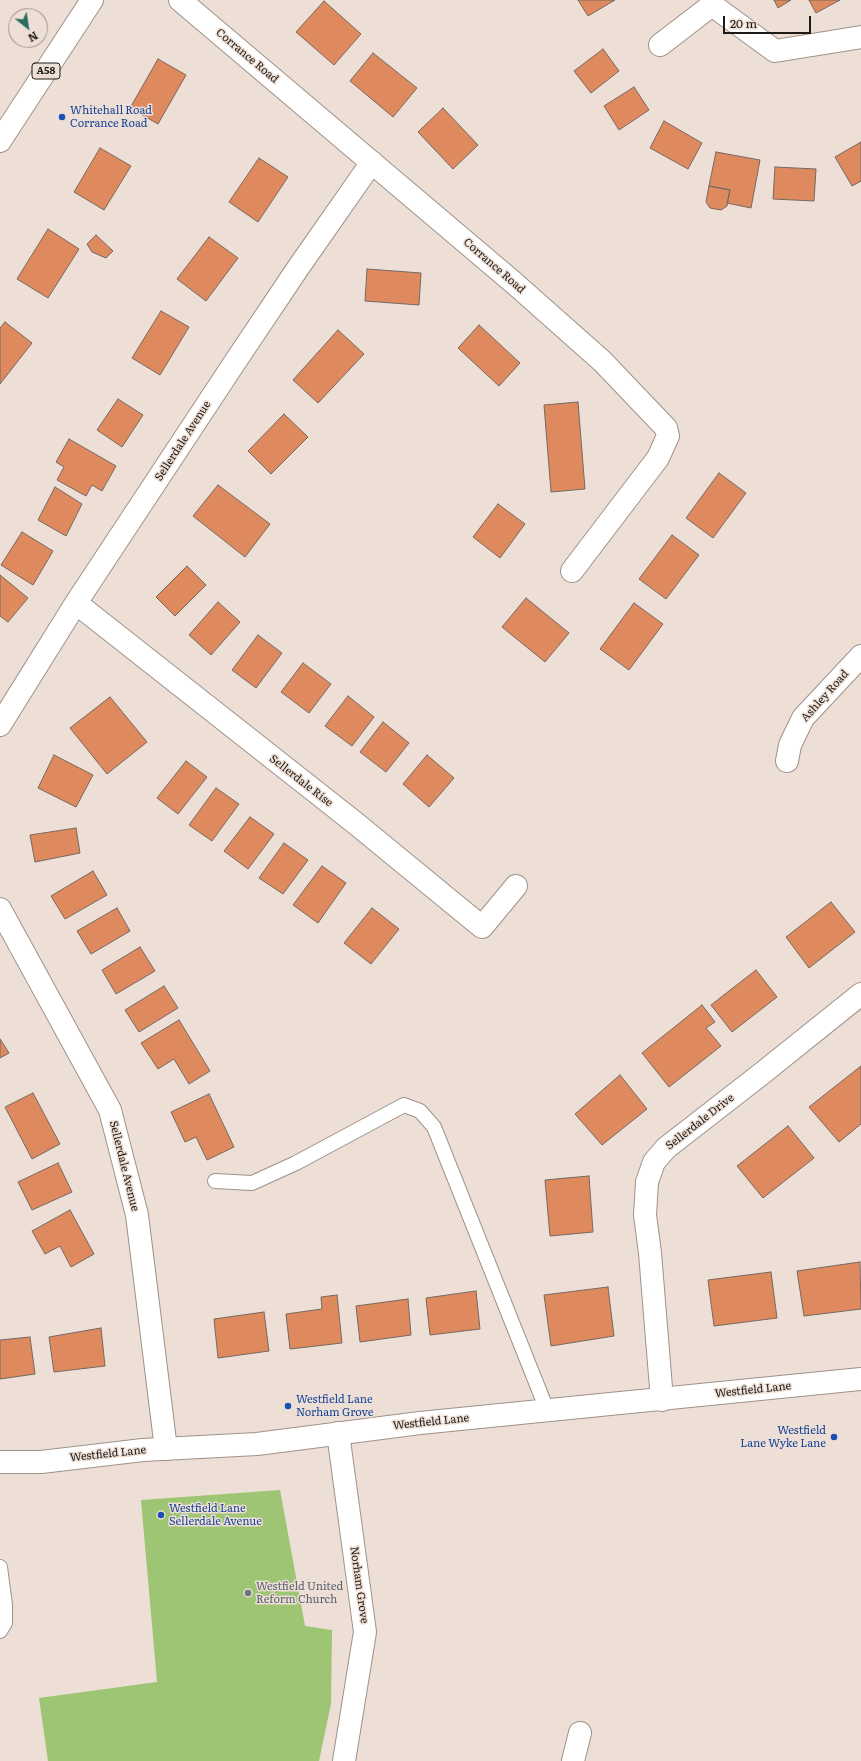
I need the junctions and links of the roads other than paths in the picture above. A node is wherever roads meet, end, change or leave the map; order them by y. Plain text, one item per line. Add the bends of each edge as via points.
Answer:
1 (92, 0) edge
2 (180, 0) edge
3 (861, 37) edge
4 (660, 45) dead end
5 (0, 141) edge
6 (372, 162) junction
7 (572, 571) dead end
8 (76, 603) junction
9 (861, 656) edge
10 (0, 725) edge
11 (787, 761) dead end
12 (516, 886) dead end
13 (0, 909) edge
14 (861, 994) edge
15 (215, 1181) dead end
16 (861, 1379) edge
17 (662, 1400) junction
18 (547, 1410) junction
19 (338, 1433) junction
20 (166, 1449) junction
21 (0, 1462) edge
22 (0, 1567) edge
23 (0, 1631) edge
24 (580, 1733) dead end
25 (344, 1761) edge
26 (573, 1761) edge

1 - 5 main road, A58
2 - 6 main road, Corrance Road
3 - 4 main road via 775,51 712,5
6 - 7 main road, Corrance Road via 602,361 666,428 668,436 658,458
6 - 8 main road, Sellerdale Avenue via 298,268
8 - 10 main road, Sellerdale Avenue
8 - 12 main road, Sellerdale Rise via 354,822 482,928
9 - 11 main road, Ashley Road via 803,718 790,745
13 - 20 main road, Sellerdale Avenue via 110,1110 137,1215
14 - 17 main road, Sellerdale Drive via 666,1148 654,1162 647,1182 645,1215
15 - 18 lane via 252,1183 302,1160 404,1105 420,1111 434,1127
16 - 17 main road, Westfield Lane
17 - 18 main road, Westfield Lane
18 - 19 main road, Westfield Lane
19 - 20 main road, Westfield Lane via 257,1444
19 - 25 main road, Norham Grove via 365,1632
20 - 21 main road, Westfield Lane via 41,1462
22 - 23 lane via 5,1605 5,1623
24 - 26 main road

